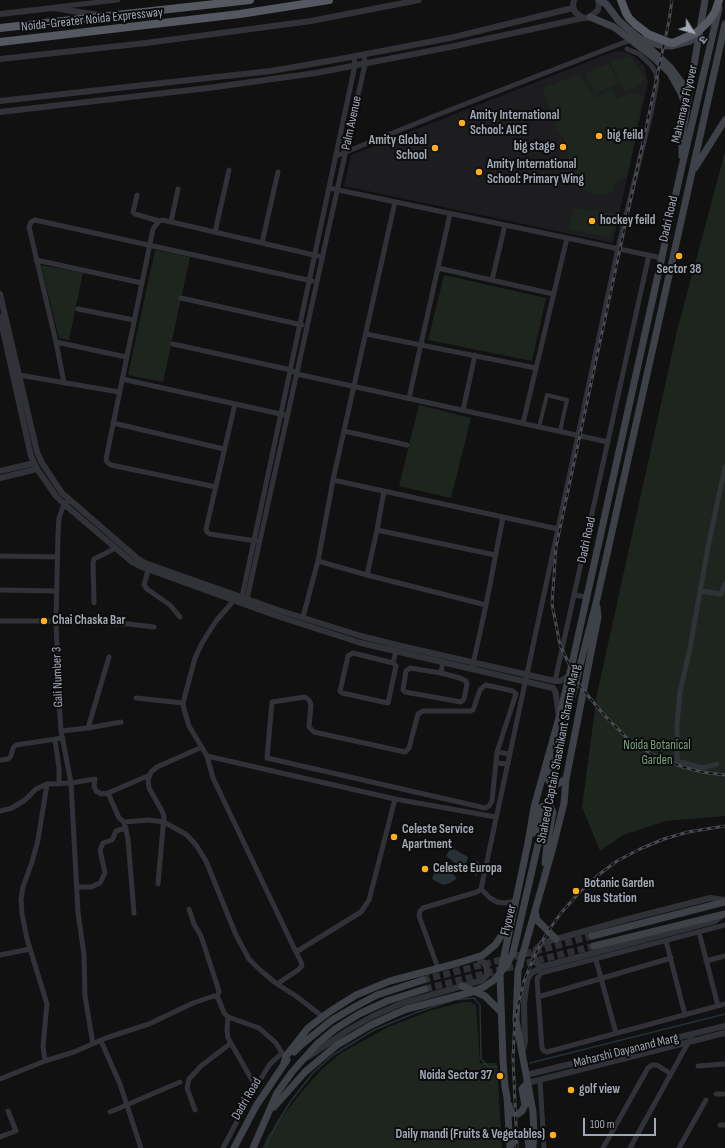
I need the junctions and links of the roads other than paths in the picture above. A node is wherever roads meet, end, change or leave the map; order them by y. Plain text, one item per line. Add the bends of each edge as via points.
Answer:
1 (118, 0) edge
2 (250, 0) edge
3 (329, 0) edge
4 (419, 0) edge
5 (574, 0) edge
6 (599, 0) edge
7 (720, 0) edge
8 (705, 1) edge
9 (624, 5) edge
10 (53, 8) junction
11 (573, 8) junction
12 (0, 14) edge
13 (111, 17) junction
14 (590, 17) junction
15 (582, 18) junction
16 (725, 24) edge
17 (0, 28) edge
18 (699, 35) junction
19 (639, 38) junction
20 (631, 40) junction
21 (0, 42) edge
22 (627, 49) dead end
23 (364, 56) junction
24 (354, 57) junction
25 (0, 59) edge
26 (364, 64) junction
27 (355, 65) junction
28 (689, 91) junction
29 (0, 101) edge
30 (686, 107) junction
31 (0, 112) edge
32 (725, 120) edge
33 (345, 152) junction
34 (336, 156) junction
35 (682, 166) junction
36 (228, 170) dead end
37 (278, 172) dead end
38 (691, 173) junction
39 (329, 188) junction
40 (178, 189) dead end
41 (337, 190) junction
42 (137, 195) dead end
43 (395, 202) junction
44 (450, 214) junction
45 (159, 221) junction
46 (171, 222) junction
47 (505, 225) junction
48 (215, 232) junction
49 (567, 238) junction
50 (262, 243) junction
51 (150, 246) junction
52 (618, 248) junction
53 (315, 255) junction
54 (649, 255) junction
55 (322, 257) junction
56 (662, 258) junction
57 (36, 260) junction
58 (438, 268) junction
59 (492, 280) junction
60 (310, 281) junction
61 (317, 282) junction
62 (142, 283) junction
63 (0, 294) edge
64 (554, 294) junction
65 (181, 298) dead end
66 (78, 308) dead end
67 (0, 317) edge
68 (134, 320) junction
69 (300, 325) junction
70 (307, 327) junction
71 (366, 334) junction
72 (56, 342) junction
73 (173, 344) dead end
74 (421, 345) junction
75 (476, 356) junction
76 (126, 357) junction
77 (536, 368) junction
78 (290, 370) junction
79 (297, 374) junction
80 (19, 375) junction
81 (122, 379) junction
82 (64, 383) junction
83 (354, 386) junction
84 (119, 392) junction
85 (409, 398) junction
86 (235, 404) junction
87 (463, 410) junction
88 (282, 414) junction
89 (288, 416) junction
90 (113, 423) junction
91 (523, 423) junction
92 (539, 427) junction
93 (344, 431) junction
94 (560, 431) junction
95 (578, 435) junction
96 (608, 442) junction
97 (407, 444) dead end
98 (224, 449) junction
99 (34, 463) junction
100 (725, 467) edge
101 (37, 469) junction
102 (0, 471) edge
103 (0, 478) edge
104 (333, 480) junction
105 (216, 487) junction
106 (384, 491) junction
107 (66, 502) junction
108 (503, 517) junction
109 (558, 529) junction
110 (377, 530) junction
111 (254, 541) junction
112 (261, 542) junction
113 (116, 548) junction
114 (0, 556) edge
115 (495, 556) junction
116 (58, 557) junction
117 (318, 561) junction
118 (148, 570) junction
119 (367, 575) junction
120 (725, 584) edge
121 (0, 590) edge
122 (57, 591) junction
123 (701, 591) junction
124 (574, 595) junction
125 (587, 597) junction
126 (240, 598) junction
127 (597, 599) junction
128 (94, 603) dead end
129 (486, 605) junction
130 (180, 617) dead end
131 (303, 617) junction
132 (0, 621) edge
133 (56, 621) junction
134 (154, 627) dead end
135 (396, 651) junction
136 (109, 657) dead end
137 (443, 662) junction
138 (393, 663) junction
139 (472, 666) junction
140 (441, 673) junction
141 (569, 676) junction
142 (526, 678) junction
143 (555, 681) junction
144 (136, 698) dead end
145 (183, 703) junction
146 (559, 718) junction
147 (121, 722) dead end
148 (88, 728) junction
149 (61, 731) junction
150 (63, 738) junction
151 (55, 740) junction
152 (202, 747) junction
153 (549, 749) junction
154 (497, 752) junction
155 (510, 754) junction
156 (207, 756) junction
157 (0, 760) edge
158 (496, 763) junction
159 (508, 764) junction
160 (717, 764) dead end
161 (150, 775) junction
162 (566, 779) junction
163 (71, 783) junction
164 (47, 784) junction
165 (59, 784) junction
166 (108, 793) junction
167 (395, 799) junction
168 (0, 811) edge
169 (496, 817) junction
170 (124, 822) junction
171 (164, 822) junction
172 (126, 828) junction
173 (528, 842) junction
174 (544, 877) junction
175 (158, 884) dead end
176 (77, 887) junction
177 (481, 889) junction
178 (516, 901) junction
179 (725, 901) edge
180 (190, 909) dead end
181 (535, 911) junction
182 (134, 913) dead end
183 (723, 914) edge
184 (512, 918) junction
185 (725, 925) edge
186 (699, 932) junction
187 (592, 936) tunnel mouth
188 (556, 939) junction
189 (666, 941) junction
190 (594, 946) tunnel mouth
191 (30, 949) junction
192 (296, 952) junction
193 (0, 955) edge
194 (725, 956) edge
195 (476, 957) junction
196 (671, 958) junction
197 (596, 960) junction
198 (706, 961) junction
199 (541, 967) junction
200 (438, 968) junction
201 (601, 978) junction
202 (423, 980) tunnel mouth
203 (277, 984) junction
204 (462, 986) junction
205 (425, 989) tunnel mouth
206 (217, 997) junction
207 (538, 997) junction
208 (725, 1004) edge
209 (718, 1006) junction
210 (501, 1012) junction
211 (685, 1015) junction
212 (228, 1017) junction
213 (323, 1017) junction
214 (725, 1026) edge
215 (616, 1033) junction
216 (725, 1033) edge
217 (693, 1034) junction
218 (101, 1041) junction
219 (231, 1043) junction
220 (688, 1043) junction
221 (93, 1044) junction
222 (522, 1053) junction
223 (284, 1057) junction
224 (303, 1060) junction
225 (45, 1061) junction
226 (725, 1064) edge
227 (698, 1066) dead end
228 (671, 1074) junction
229 (526, 1075) junction
230 (0, 1079) edge
231 (540, 1080) junction
232 (180, 1082) dead end
233 (527, 1083) junction
234 (256, 1087) junction
235 (716, 1094) dead end
236 (725, 1094) edge
237 (507, 1097) junction
238 (706, 1100) dead end
239 (127, 1105) junction
240 (8, 1110) dead end
241 (195, 1110) dead end
242 (110, 1112) dead end
243 (268, 1113) junction
244 (0, 1137) edge
245 (141, 1148) edge
246 (223, 1148) edge
247 (234, 1148) edge
248 (253, 1148) edge
249 (511, 1148) edge
250 (528, 1148) edge
251 (533, 1148) edge
252 (544, 1148) edge
253 (603, 1148) edge
254 (630, 1148) edge
255 (679, 1148) edge

1 - 10 street
2 - 13 highway, Noida-Greater Noida Expressway
3 - 21 highway, Noida-Greater Noida Expressway via 225,16
4 - 25 street via 311,22
5 - 11 street
6 - 14 street via 598,10
6 - 19 main road via 606,4 619,22
7 - 9 highway, bridge via 708,22 696,33 673,43 648,34 635,24 629,18
7 - 35 main road, Mahamaya Flyover, bridge
8 - 18 main road
10 - 12 street
10 - 13 street
11 - 15 street
11 - 23 street
13 - 17 highway, Noida-Greater Noida Expressway
14 - 15 street
14 - 20 main road via 614,27
15 - 26 street
16 - 38 main road, Mahamaya Flyover
18 - 19 main road via 690,41 671,46 659,46
18 - 28 main road
19 - 28 main road via 670,67
20 - 30 main road via 670,73
20 - 33 street
22 - 52 street via 639,54 651,65 657,81
23 - 24 street
23 - 26 street, Palm Avenue
24 - 27 street, Palm Avenue
24 - 29 street via 271,71
26 - 27 street
26 - 33 street, Palm Avenue
27 - 31 street via 208,88
27 - 34 street, Palm Avenue
28 - 30 main road
30 - 35 main road via 682,136
32 - 38 main road
33 - 34 street
33 - 41 street, Palm Avenue
34 - 39 street, Palm Avenue
35 - 56 main road, Dadri Road
36 - 48 street
37 - 50 street
38 - 127 main road, Dadri Road
39 - 41 street
39 - 53 street, Palm Avenue
40 - 46 street
41 - 43 street
41 - 55 street, Palm Avenue
42 - 45 street via 135,214
43 - 44 street
43 - 71 street
44 - 47 street
44 - 58 street
45 - 46 street
45 - 51 street via 153,229
46 - 48 street
47 - 49 street
47 - 59 street
48 - 50 street
49 - 52 street
49 - 64 street
50 - 53 street
51 - 57 street via 35,220 29,227
51 - 60 street
51 - 62 street
52 - 54 street
52 - 95 street
53 - 55 street
53 - 60 street, Palm Avenue
54 - 56 street
54 - 96 street
55 - 61 street, Palm Avenue
56 - 125 main road, Dadri Road
57 - 62 street
57 - 72 street
58 - 59 street
58 - 74 street
59 - 64 street
60 - 61 street
60 - 69 street, Palm Avenue
61 - 70 street, Palm Avenue
62 - 68 street
63 - 80 street
64 - 77 street
65 - 69 street
66 - 68 street
67 - 99 street
68 - 76 street
69 - 70 street
69 - 78 street, Palm Avenue
70 - 79 street, Palm Avenue
71 - 74 street
71 - 83 street
72 - 76 street
72 - 82 street
73 - 78 street
74 - 75 street
74 - 85 street
75 - 77 street
75 - 87 street
76 - 81 street
77 - 91 street
78 - 79 street
78 - 88 street, Palm Avenue
79 - 83 street
79 - 89 street, Palm Avenue
80 - 82 street
80 - 107 street via 37,452
81 - 84 street
81 - 86 street
82 - 84 street
83 - 85 street
83 - 93 street
84 - 90 street
85 - 87 street
86 - 88 street
86 - 98 street
87 - 91 street
88 - 89 street
88 - 111 street, Palm Avenue
89 - 112 street, Palm Avenue
90 - 98 street
90 - 105 street via 106,459 111,465
91 - 92 street
92 - 94 street
92 - 94 street via 547,395 554,396 567,400
93 - 97 street
93 - 104 street
94 - 95 street
95 - 96 street
95 - 109 street
96 - 124 street
98 - 105 street
99 - 101 street
99 - 102 street
100 - 123 street
101 - 103 street
101 - 107 street via 56,496
104 - 106 street
104 - 117 street
105 - 111 street via 207,532
106 - 108 street
106 - 110 street
107 - 113 street
107 - 116 street, Gali Number 3 via 59,518
107 - 126 street via 145,563
108 - 109 street
108 - 115 street
109 - 142 street
110 - 115 street
110 - 119 street
111 - 112 street
111 - 126 street, Palm Avenue
112 - 126 street, Palm Avenue
113 - 118 street via 132,562
113 - 128 street via 94,559
114 - 116 street
115 - 129 street
116 - 122 street, Gali Number 3
117 - 119 street
117 - 131 street
118 - 126 street
118 - 130 street via 144,585 170,605
119 - 129 street
120 - 123 street via 721,594
121 - 122 street
122 - 133 street, Gali Number 3
123 - 160 street via 680,692 677,761 703,768
124 - 125 street
124 - 143 street
125 - 141 main road, Dadri Road
126 - 131 street
126 - 135 street via 276,616 360,643
126 - 145 street via 216,621 202,643 195,658
127 - 162 main road, Shaheed Captain Shashikant Sharma Marg via 598,617
127 - 243 main road, Flyover, bridge via 513,953 506,966 484,987 407,1009 354,1034 305,1072
129 - 139 street
131 - 139 street via 361,636
132 - 133 street
133 - 134 street
133 - 149 street, Gali Number 3
135 - 137 street
135 - 138 street
136 - 148 street
137 - 139 street
137 - 140 street
138 - 138 street via 397,669 388,703 340,691 349,654
139 - 142 street
140 - 140 street via 466,681 464,699 461,702 403,690 406,671 410,668
141 - 143 street
141 - 146 main road, Dadri Road
142 - 143 street
142 - 146 street via 554,689
142 - 155 street
144 - 145 street
145 - 152 street via 189,726
146 - 153 main road, Dadri Road
147 - 148 street
148 - 149 street
149 - 150 street, Gali Number 3
150 - 151 street
150 - 163 street, Gali Number 3
151 - 157 street via 16,745 8,759
151 - 165 street
152 - 156 street
152 - 161 street via 157,767
153 - 162 main road via 549,781 556,785
153 - 173 main road, Dadri Road
154 - 155 street
154 - 158 street
154 - 158 street via 516,694 492,686 480,690 473,710 423,711 418,714 409,748 405,752 310,730 311,705 305,697 272,702 267,758 484,808 492,801
155 - 159 street
156 - 167 street
156 - 192 street via 213,778
158 - 159 street
159 - 169 street
161 - 166 street
161 - 171 street via 149,788 162,810
162 - 174 main road, Shaheed Captain Shashikant Sharma Marg via 564,803
163 - 165 street
163 - 166 street via 95,779 96,791 101,794
163 - 176 street, Gali Number 3
164 - 165 street
164 - 168 street via 36,789 26,800
164 - 191 street via 38,840 21,899
166 - 170 street via 119,818
167 - 169 street
167 - 192 street via 369,900 361,912 350,920
169 - 177 street
170 - 171 street
170 - 172 street
171 - 175 street
171 - 203 street via 187,834 196,845 206,861 236,935 260,970
172 - 176 street via 116,831 112,840 103,843 100,850 106,873 100,883
172 - 182 street
173 - 174 main road via 533,838 540,808 550,806 553,812
173 - 178 main road, Dadri Road
174 - 181 main road, Shaheed Captain Shashikant Sharma Marg
176 - 221 street, Gali Number 3 via 84,955 85,996
177 - 178 street via 497,902
177 - 200 street via 420,911 419,916
178 - 184 main road, Dadri Road
179 - 187 main road
179 - 188 street via 710,898
180 - 206 street via 218,988
181 - 188 main road via 537,920
181 - 222 main road, Shaheed Captain Shashikant Sharma Marg via 518,971 516,1020
183 - 190 main road
183 - 199 street via 715,921
184 - 195 main road via 495,946 484,955
184 - 210 main road via 500,975
185 - 186 street
186 - 189 street
186 - 198 street
188 - 199 street via 536,949 534,961
189 - 196 street
189 - 197 street
191 - 193 street
191 - 225 street via 47,1004 42,1046
192 - 203 street via 302,966
194 - 198 street
195 - 200 main road
195 - 204 street via 484,962 487,975 483,980
196 - 201 street
196 - 211 street
197 - 201 street
197 - 207 street via 541,974 537,979
198 - 209 street
199 - 222 street via 530,974 527,981 524,1004 525,1042
200 - 213 main road via 390,981 358,994
201 - 207 street
201 - 215 street
202 - 223 main road via 377,995 332,1020
203 - 213 street
204 - 210 main road via 485,996
204 - 224 street via 400,1004 373,1016
205 - 224 main road, Dadri Road via 387,1001 347,1021 317,1044
206 - 212 street
206 - 218 street via 193,1003 149,1024
207 - 215 street via 544,1051
208 - 209 street
209 - 211 street
210 - 237 main road via 504,1087
211 - 215 street
212 - 219 street via 227,1030
212 - 223 street via 259,1028 276,1043
213 - 223 main road via 308,1028
214 - 217 street, Maharshi Dayanand Marg
216 - 220 street, Maharshi Dayanand Marg
217 - 220 street
217 - 229 street, Maharshi Dayanand Marg
218 - 221 street
218 - 239 street
219 - 234 street
219 - 241 street via 201,1066 189,1079 187,1088
220 - 228 street
220 - 231 street, Maharshi Dayanand Marg
221 - 225 street
222 - 229 main road, Shaheed Captain Shashikant Sharma Marg
223 - 234 street via 270,1064
223 - 247 main road, Dadri Road
224 - 243 main road, Dadri Road via 277,1094
225 - 230 street
226 - 227 street
228 - 253 street via 657,1065 648,1068
228 - 254 street
229 - 233 main road, Shaheed Captain Shashikant Sharma Marg
231 - 233 street, Maharshi Dayanand Marg
231 - 252 street
232 - 239 street
233 - 237 main road via 522,1089 525,1107 520,1113 512,1111
233 - 251 main road, Shaheed Captain Shashikant Sharma Marg via 533,1112
234 - 246 street
235 - 236 street
237 - 249 main road
238 - 255 street
239 - 242 street
239 - 245 street
240 - 244 street via 16,1131
243 - 248 main road, Dadri Road
249 - 250 main road via 514,1138 521,1134 528,1138

